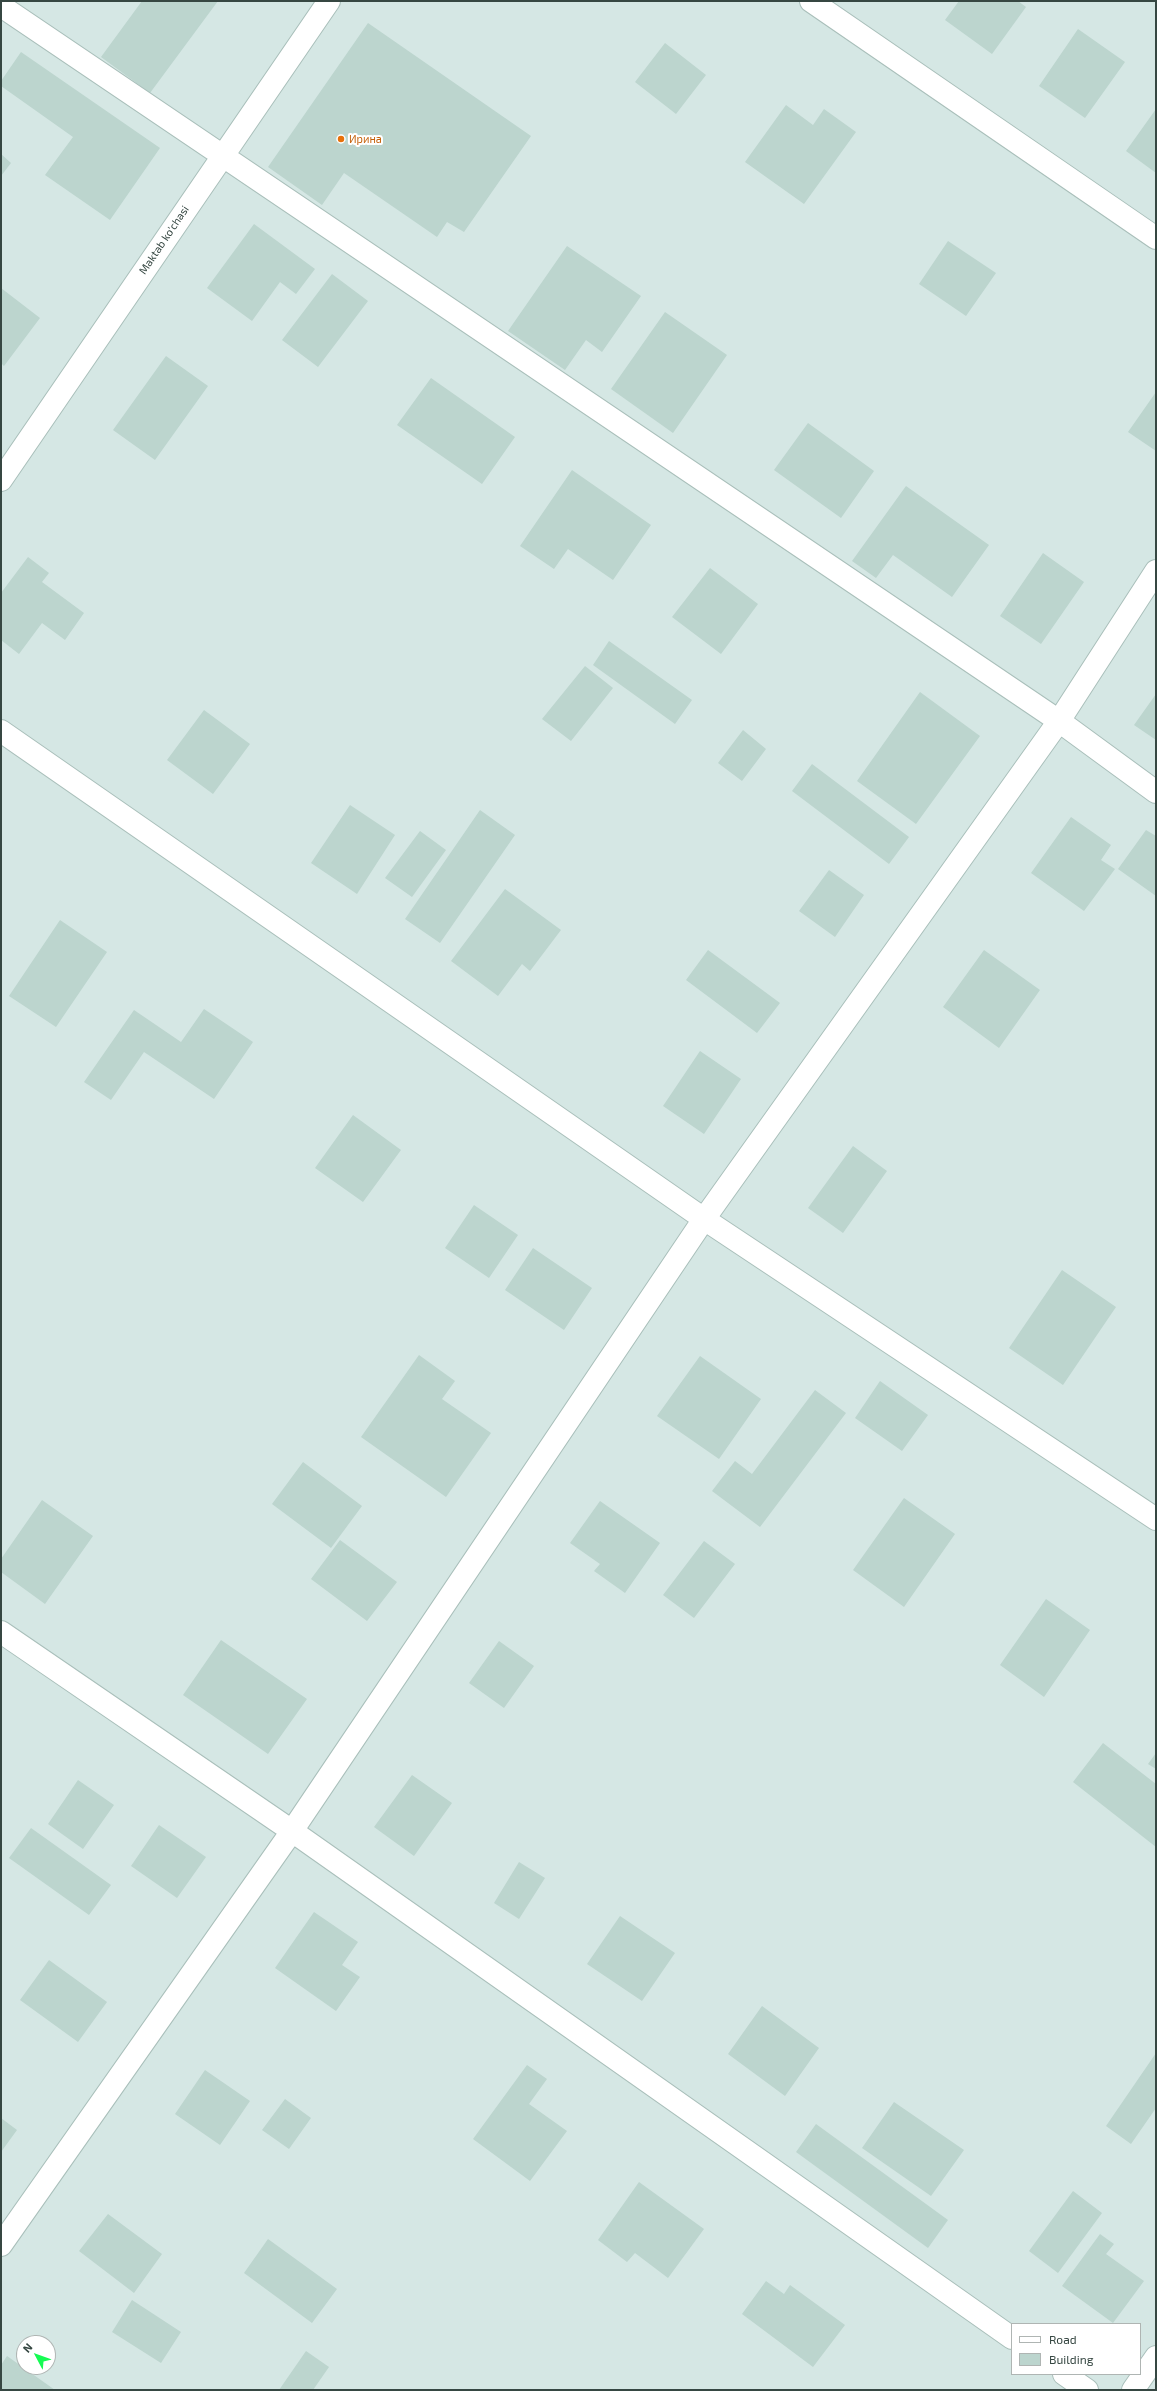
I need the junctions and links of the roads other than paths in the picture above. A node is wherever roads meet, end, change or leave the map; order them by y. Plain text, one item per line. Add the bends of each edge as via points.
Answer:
1 (328, 1) edge
2 (811, 1) edge
3 (1, 6) edge
4 (221, 156) junction
5 (1156, 238) edge
6 (1, 480) edge
7 (1156, 571) edge
8 (1059, 721) junction
9 (1, 731) edge
10 (1156, 792) edge
11 (704, 1219) junction
12 (1156, 1519) edge
13 (1, 1632) edge
14 (292, 1831) junction
15 (1, 2245) edge
16 (1011, 2337) edge
17 (1156, 2357) edge
18 (1065, 2375) edge
19 (1086, 2390) edge
20 (1133, 2390) edge

1 - 4 street, Maktab ko'chasi
2 - 5 street
3 - 4 street
4 - 6 street, Maktab ko'chasi
4 - 8 street
7 - 8 street
8 - 10 street
8 - 11 street
9 - 11 street
11 - 12 street
11 - 14 street
13 - 14 street
14 - 15 street
14 - 16 street
17 - 20 street
18 - 19 street

